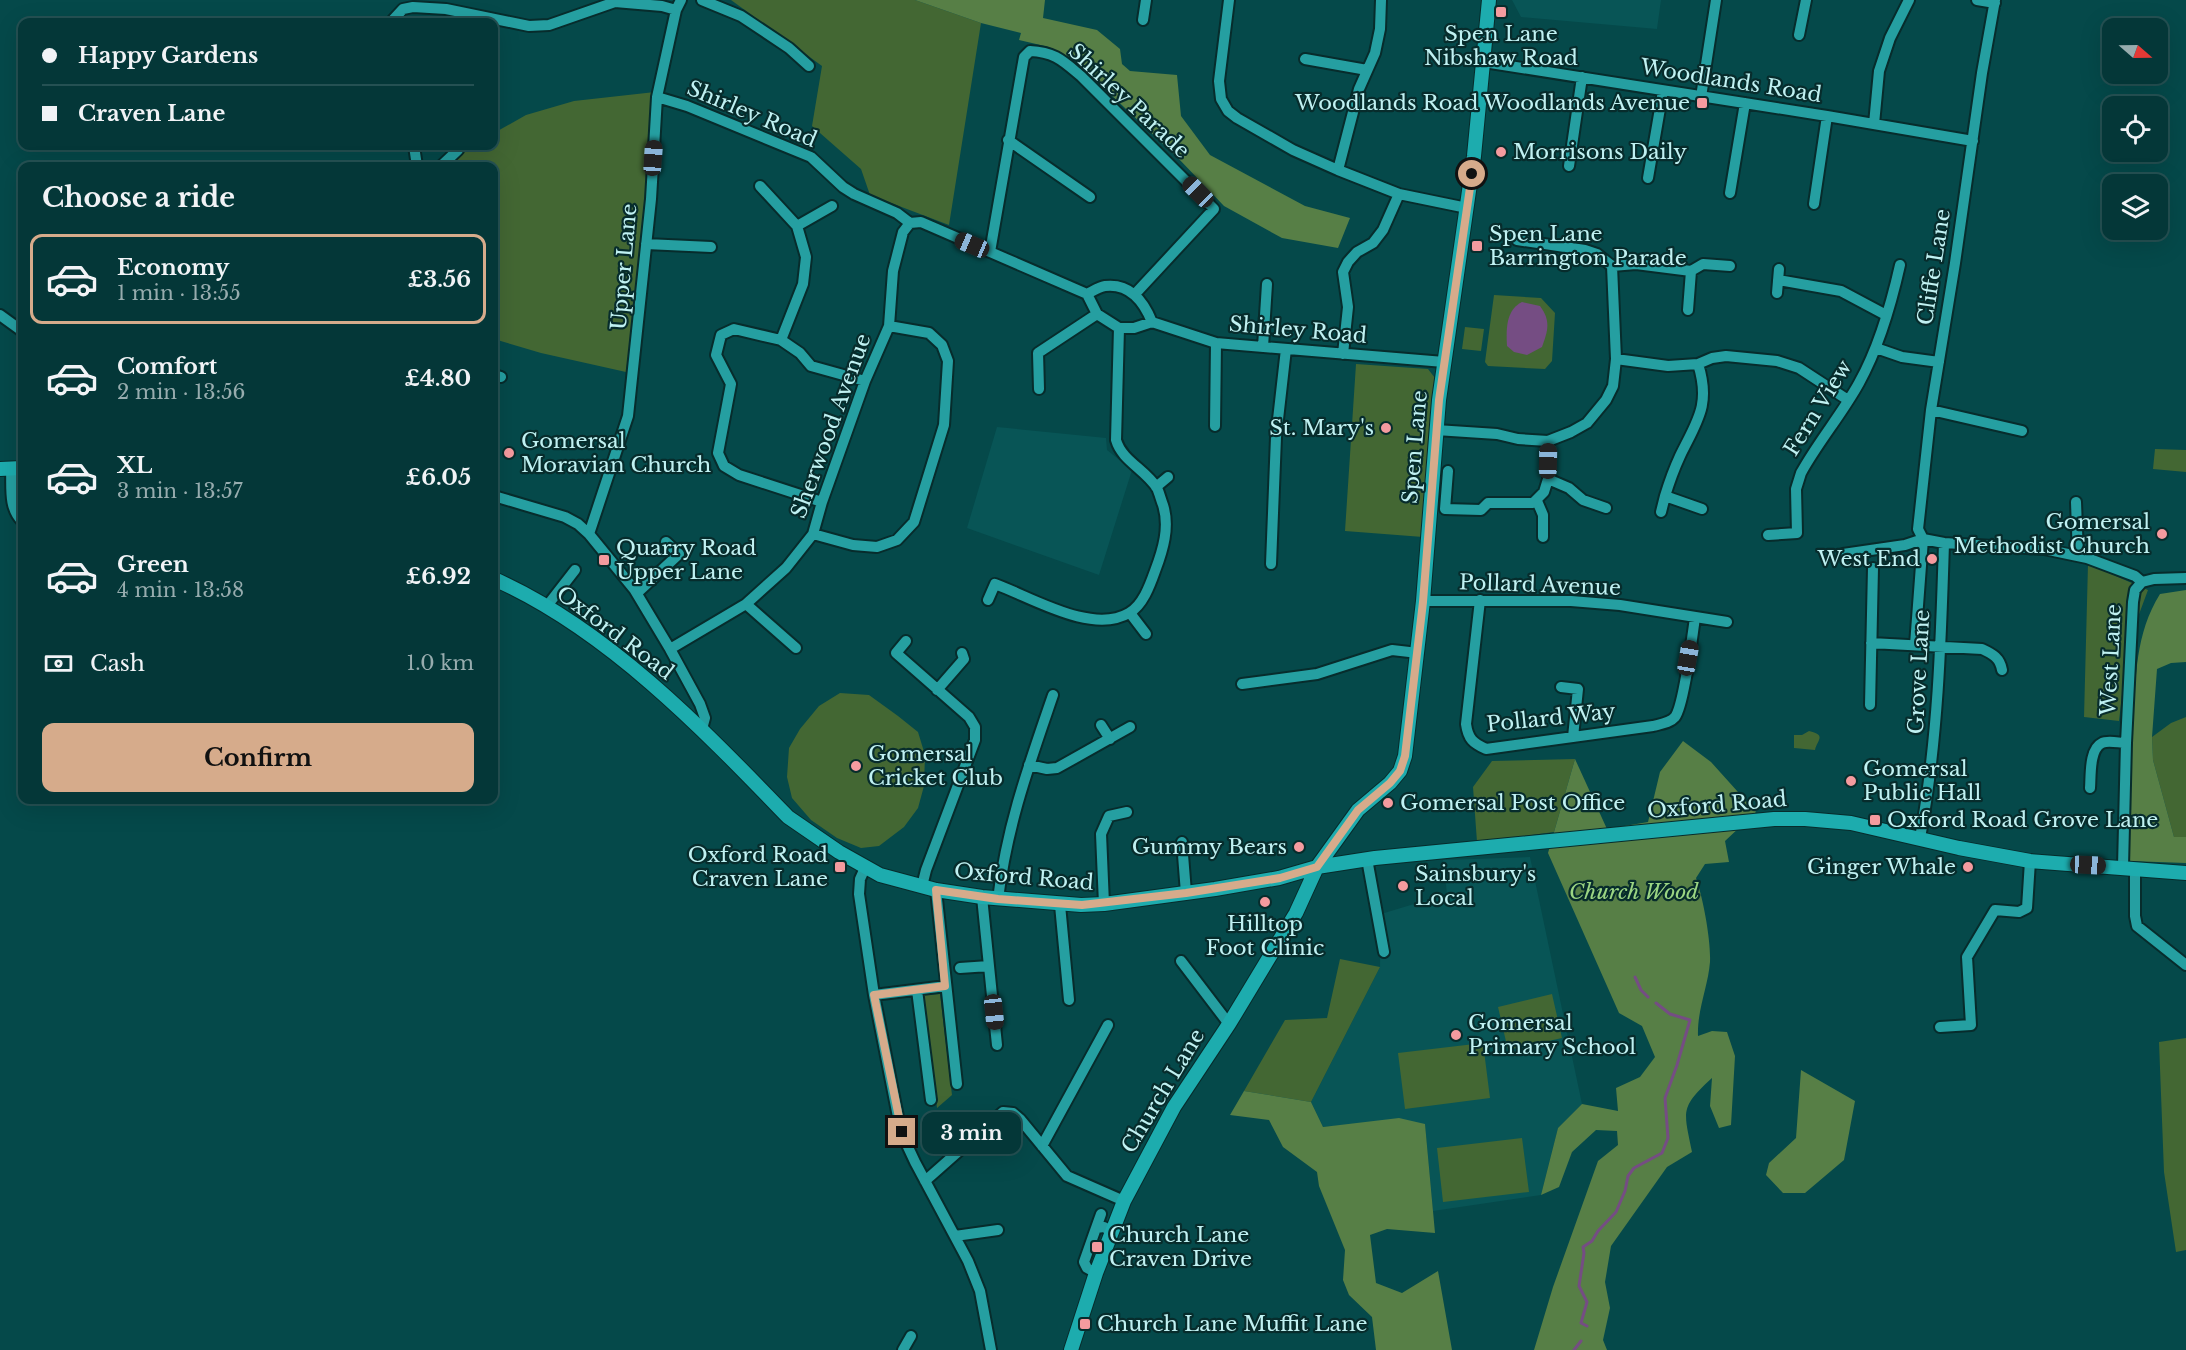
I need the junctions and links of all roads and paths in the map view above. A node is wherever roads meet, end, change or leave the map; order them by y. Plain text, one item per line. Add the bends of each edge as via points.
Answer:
1 (702, 0) edge
2 (1146, 0) edge
3 (1229, 0) edge
4 (1381, 0) edge
5 (1489, 0) edge
6 (1716, 0) edge
7 (1806, 0) edge
8 (1909, 0) edge
9 (1977, 0) edge
10 (1995, 1) edge
11 (611, 2) edge
12 (640, 3) edge
13 (678, 5) edge
14 (395, 18) edge
15 (490, 18) edge
16 (498, 20) edge
17 (1143, 20) dead end
18 (1800, 35) dead end
19 (1305, 59) dead end
20 (1484, 62) junction
21 (809, 66) dead end
22 (1367, 70) junction
23 (1582, 77) junction
24 (1663, 91) junction
25 (657, 97) junction
26 (1701, 97) junction
27 (1745, 103) junction
28 (1827, 116) junction
29 (1874, 124) junction
30 (1008, 140) junction
31 (1973, 141) junction
32 (458, 150) edge
33 (445, 162) edge
34 (1569, 166) dead end
35 (1338, 171) junction
36 (1648, 178) dead end
37 (760, 186) dead end
38 (1730, 193) dead end
39 (1399, 194) junction
40 (1090, 197) dead end
41 (1814, 204) dead end
42 (832, 206) dead end
43 (1467, 208) junction
44 (910, 223) junction
45 (797, 226) junction
46 (1517, 240) dead end
47 (646, 244) junction
48 (711, 247) dead end
49 (990, 252) junction
50 (1900, 265) dead end
51 (1612, 266) junction
52 (1730, 266) dead end
53 (1691, 272) junction
54 (1267, 284) dead end
55 (1778, 293) dead end
56 (1087, 294) junction
57 (1135, 294) junction
58 (1688, 310) dead end
59 (1096, 314) junction
60 (0, 315) edge
61 (1886, 315) junction
62 (1152, 322) junction
63 (889, 326) junction
64 (18, 328) edge
65 (1119, 328) junction
66 (781, 340) junction
67 (1216, 343) junction
68 (1263, 347) junction
69 (1875, 348) junction
70 (1286, 349) junction
71 (1343, 354) junction
72 (1616, 359) junction
73 (1444, 362) junction
74 (1939, 362) junction
75 (1698, 364) junction
76 (865, 381) junction
77 (1039, 389) dead end
78 (1848, 400) junction
79 (1931, 410) junction
80 (1215, 426) dead end
81 (1436, 430) junction
82 (2022, 431) dead end
83 (1548, 441) junction
84 (11, 468) edge
85 (1448, 471) dead end
86 (1168, 477) dead end
87 (1548, 479) junction
88 (1156, 487) junction
89 (1665, 496) junction
90 (498, 497) edge
91 (1537, 501) junction
92 (822, 502) junction
93 (2076, 502) dead end
94 (1606, 508) dead end
95 (1702, 509) dead end
96 (1660, 512) dead end
97 (18, 517) edge
98 (1797, 532) junction
99 (589, 534) junction
100 (813, 534) junction
101 (1768, 535) dead end
102 (1543, 537) dead end
103 (1923, 539) junction
104 (666, 542) dead end
105 (1944, 543) junction
106 (1800, 544) dead end
107 (1843, 554) dead end
108 (2078, 556) junction
109 (1271, 564) dead end
110 (1873, 568) dead end
111 (575, 570) dead end
112 (2186, 578) edge
113 (498, 581) edge
114 (2142, 582) junction
115 (637, 593) junction
116 (988, 600) dead end
117 (1480, 600) junction
118 (1423, 602) junction
119 (746, 604) junction
120 (547, 606) junction
121 (1130, 613) junction
122 (1695, 618) junction
123 (1726, 622) dead end
124 (1146, 634) dead end
125 (906, 641) dead end
126 (1871, 643) junction
127 (1915, 645) junction
128 (1941, 647) junction
129 (796, 648) dead end
130 (670, 649) junction
131 (1418, 652) junction
132 (966, 658) dead end
133 (2002, 670) dead end
134 (1242, 684) dead end
135 (1561, 687) dead end
136 (937, 690) junction
137 (1053, 694) dead end
138 (1870, 705) dead end
139 (1101, 725) dead end
140 (1130, 727) dead end
141 (702, 729) junction
142 (1574, 737) junction
143 (1110, 739) junction
144 (2126, 743) junction
145 (1029, 765) junction
146 (2090, 788) dead end
147 (1127, 812) dead end
148 (1920, 838) junction
149 (1182, 842) dead end
150 (1367, 859) junction
151 (2030, 861) junction
152 (1317, 867) junction
153 (865, 868) junction
154 (2129, 868) junction
155 (2186, 873) edge
156 (929, 888) junction
157 (1186, 893) junction
158 (982, 897) junction
159 (998, 899) junction
160 (1104, 904) junction
161 (1060, 905) junction
162 (1384, 952) dead end
163 (1180, 961) dead end
164 (2186, 965) edge
165 (989, 966) junction
166 (960, 968) dead end
167 (945, 986) junction
168 (917, 990) junction
169 (874, 995) junction
170 (1069, 1000) dead end
171 (1228, 1024) junction
172 (1108, 1025) dead end
173 (1940, 1027) dead end
174 (994, 1039) dead end
175 (957, 1084) dead end
176 (931, 1100) dead end
177 (1042, 1146) junction
178 (926, 1181) junction
179 (1124, 1201) junction
180 (1101, 1214) dead end
181 (1096, 1228) junction
182 (998, 1230) dead end
183 (1112, 1232) junction
184 (955, 1236) junction
185 (1096, 1273) junction
186 (911, 1336) dead end
187 (903, 1350) edge
188 (991, 1350) edge
189 (1071, 1350) edge

1 - 21 street via 741,16
2 - 17 street
3 - 35 street via 1219,81 1221,99 1228,111 1293,150
4 - 22 street via 1380,29
5 - 20 main road, Spen Lane
6 - 26 street
7 - 18 street
8 - 29 street via 1879,71
9 - 10 street
10 - 31 street, Cliffe Lane
11 - 12 street
11 - 16 street via 549,25 530,26
12 - 13 street
13 - 25 street, Upper Lane
14 - 15 street via 403,9 413,7
19 - 22 street
20 - 23 street, Woodlands Road
20 - 43 main road, Spen Lane
22 - 35 street
23 - 24 street, Woodlands Road
23 - 34 street
24 - 26 street, Woodlands Road
24 - 36 street
25 - 44 street, Shirley Road via 811,157 843,187
25 - 47 street, Upper Lane
26 - 27 street, Woodlands Road
27 - 28 street, Woodlands Road
27 - 38 street
28 - 29 street, Woodlands Road
28 - 41 street
29 - 31 street, Woodlands Road
30 - 40 street
30 - 49 street, Shirley Parade
30 - 57 street, Shirley Parade via 1024,57 1030,51 1046,52 1081,76 1214,209
31 - 74 street, Cliffe Lane
32 - 33 street
35 - 39 street
37 - 45 street
39 - 43 street
39 - 71 street via 1383,230 1357,252 1343,272 1348,307
42 - 45 street
43 - 73 main road, Spen Lane
44 - 49 street, Shirley Road via 921,222
44 - 63 street, Sherwood Avenue via 903,232 893,271
45 - 66 street via 806,257 803,284
46 - 51 street via 1585,250
47 - 48 street
47 - 99 street, Upper Lane via 628,416
49 - 56 street, Shirley Road
50 - 61 street, Fern View
51 - 53 street via 1636,264
51 - 72 street
52 - 53 street via 1706,263
53 - 58 street
54 - 68 street
55 - 61 street via 1779,275 1841,291
56 - 57 street via 1105,286
56 - 59 street
57 - 62 street
59 - 65 street
59 - 77 street via 1038,353
60 - 64 street
61 - 69 street, Fern View
62 - 65 street, Shirley Road
62 - 67 street, Shirley Road
63 - 76 street, Sherwood Avenue
63 - 100 street via 929,333 942,345 948,361 944,425 914,522 897,540 877,547
65 - 88 street via 1116,440 1119,449
66 - 76 street via 811,366
66 - 92 street via 734,329 721,334 716,355 731,384 718,453 724,466 739,475
67 - 68 street, Shirley Road
67 - 80 street
68 - 70 street, Shirley Road
69 - 74 street, Fern View via 1902,357
69 - 78 street, Fern View
70 - 71 street, Shirley Road
70 - 109 street via 1276,437
71 - 73 street, Shirley Road
72 - 75 street via 1668,366
72 - 83 street via 1606,400 1587,423
73 - 81 main road, Spen Lane
74 - 79 street, Cliffe Lane
75 - 78 street via 1726,356 1787,363 1813,375
75 - 89 street via 1701,410
76 - 92 street, Sherwood Avenue
78 - 98 street, Fern View via 1801,473 1796,489
79 - 82 street
79 - 103 street, Cliffe Lane via 1918,529
81 - 83 street
81 - 118 main road, Spen Lane
83 - 87 street
84 - 97 street via 12,504
85 - 91 street via 1445,509 1481,510 1488,503
86 - 88 street
87 - 91 street
87 - 94 street via 1569,488 1583,500
88 - 121 street via 1164,509 1166,538 1150,586
89 - 95 street
89 - 96 street
90 - 99 street via 565,517
91 - 102 street via 1543,515
92 - 100 street, Sherwood Avenue
93 - 108 street
98 - 101 street
98 - 106 street, Fern View
99 - 115 street
100 - 119 street, Sherwood Avenue via 786,568
103 - 105 street
103 - 107 street
103 - 127 street, Cliffe Lane
104 - 115 street via 679,554
105 - 108 street via 2044,549
105 - 128 street, Grove Lane
108 - 114 street
110 - 126 street
111 - 120 street
112 - 114 street
113 - 120 main road, Oxford Road
114 - 144 street, West Lane via 2135,590 2133,602
115 - 130 street
116 - 121 street via 995,584 1091,620 1110,620
117 - 118 street, Pollard Avenue
117 - 122 street, Pollard Avenue via 1620,605
117 - 142 street, Pollard Way via 1466,724 1474,743 1486,749
118 - 131 main road, Spen Lane
119 - 129 street
119 - 130 street, Sherwood Avenue
120 - 141 main road, Oxford Road via 607,648
121 - 124 street
122 - 123 street, Pollard Avenue
122 - 142 street, Pollard Way via 1681,699 1671,720
125 - 136 street via 896,653
126 - 127 street
126 - 138 street
127 - 128 street
128 - 133 street via 1982,649 2001,662
128 - 148 street, Grove Lane via 1932,769
130 - 141 street via 700,704 705,718
131 - 134 street via 1392,650 1317,674
131 - 152 main road, Spen Lane via 1400,771 1358,810
132 - 136 street
135 - 142 street via 1578,689
136 - 156 street via 969,717 975,727 975,740 926,870
137 - 145 street
139 - 143 street
140 - 143 street
141 - 153 main road, Oxford Road via 788,817
143 - 145 street via 1057,768
144 - 146 street, West Lane via 2103,742 2097,747
144 - 154 street, West Lane
145 - 159 street via 1008,835
147 - 160 street via 1109,816 1101,834
148 - 150 main road, Oxford Road via 1851,823 1774,819
148 - 151 main road, Oxford Road
149 - 157 street
150 - 152 main road, Oxford Road
150 - 162 street
151 - 154 main road, Oxford Road
151 - 173 street via 2027,908 2019,912 1995,910 1967,957 1971,1025
152 - 157 main road, Oxford Road via 1280,878
152 - 171 main road, Church Lane via 1296,913
153 - 156 main road, Oxford Road
153 - 169 street via 859,894
154 - 155 main road, Oxford Road
154 - 164 street, West Lane via 2137,926
156 - 158 main road, Oxford Road
156 - 167 street
157 - 160 main road, Oxford Road
158 - 159 main road, Oxford Road
158 - 165 street
159 - 161 main road, Oxford Road
160 - 161 main road, Oxford Road
161 - 170 street
163 - 171 street
165 - 166 street
165 - 174 street
167 - 168 street
167 - 175 street
168 - 169 street
168 - 176 street
169 - 178 street via 902,1132
171 - 179 main road, Church Lane via 1174,1107
172 - 177 street
177 - 178 street via 1020,1119 1003,1112
177 - 179 street via 1067,1176
178 - 184 street
179 - 183 main road, Church Lane
180 - 181 street
181 - 183 street
181 - 185 street via 1084,1262
182 - 184 street
183 - 185 main road, Church Lane
184 - 188 street via 980,1291
185 - 189 main road, Church Lane
186 - 187 street

